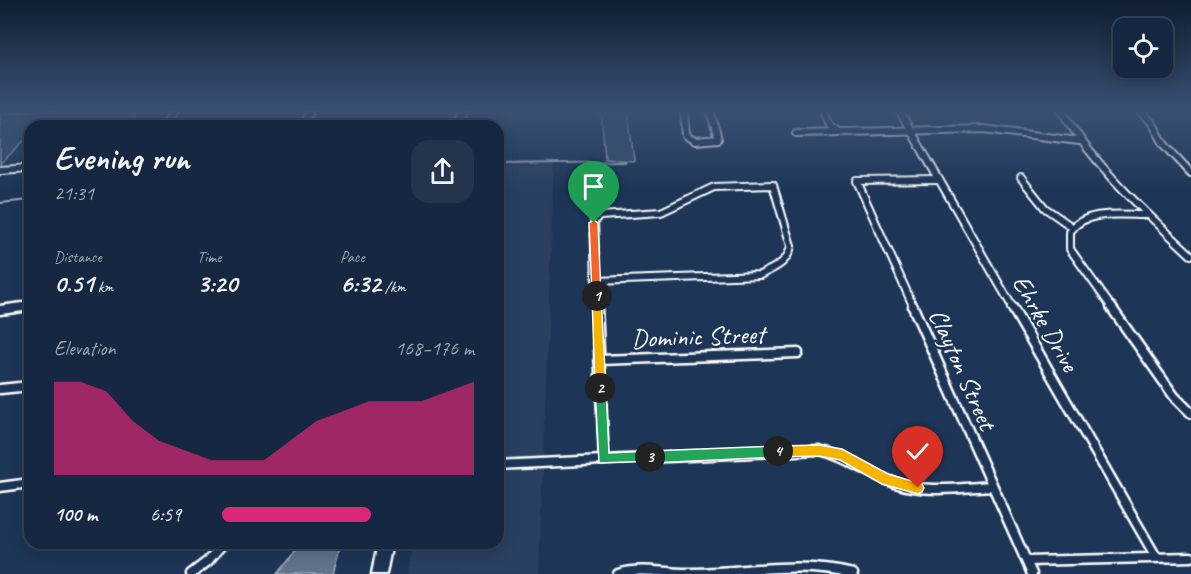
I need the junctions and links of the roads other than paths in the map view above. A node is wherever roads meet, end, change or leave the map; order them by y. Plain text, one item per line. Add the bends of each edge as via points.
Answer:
1 (687, 137) edge
2 (717, 137) edge
3 (914, 137) edge
4 (1035, 137) edge
5 (1077, 137) edge
6 (1160, 137) edge
7 (1079, 141) junction
8 (24, 168) edge
9 (0, 170) edge
10 (1191, 173) edge
11 (1021, 178) dead end
12 (939, 180) junction
13 (1146, 215) junction
14 (1072, 227) junction
15 (1191, 255) edge
16 (596, 281) junction
17 (24, 307) edge
18 (0, 310) edge
19 (798, 353) dead end
20 (599, 360) junction
21 (24, 387) edge
22 (0, 389) edge
23 (1191, 413) edge
24 (604, 459) junction
25 (504, 465) edge
26 (24, 484) edge
27 (992, 486) junction
28 (0, 487) edge
29 (218, 549) edge
30 (384, 549) edge
31 (1156, 557) junction
32 (1191, 557) edge
33 (1027, 561) junction
34 (782, 570) edge
35 (687, 573) edge
36 (191, 574) edge
37 (379, 574) edge
38 (618, 574) edge
39 (853, 574) edge
40 (1032, 574) edge

1 - 2 street via 694,141
3 - 12 street, Ehrke Drive
4 - 7 street
5 - 7 street
6 - 10 street
7 - 13 street
8 - 9 street
11 - 14 street via 1045,208
12 - 27 street, Clayton Street via 856,181
12 - 31 street, Ehrke Drive
13 - 14 street via 1102,216
13 - 15 street
14 - 23 street via 1068,241 1074,257 1174,396
16 - 16 street via 594,223 600,216 661,212 714,186 773,185 791,246 789,256 777,268 750,276
16 - 20 street
17 - 18 street
19 - 20 street, Dominic Street
20 - 24 street
21 - 22 street
24 - 25 street
24 - 27 street via 819,450 842,455 905,486
26 - 28 street
27 - 33 street, Clayton Street
29 - 36 street
30 - 37 street
31 - 32 street
31 - 33 street
33 - 40 street, Clayton Street
34 - 35 street
34 - 39 street via 830,567
35 - 38 street via 636,569

